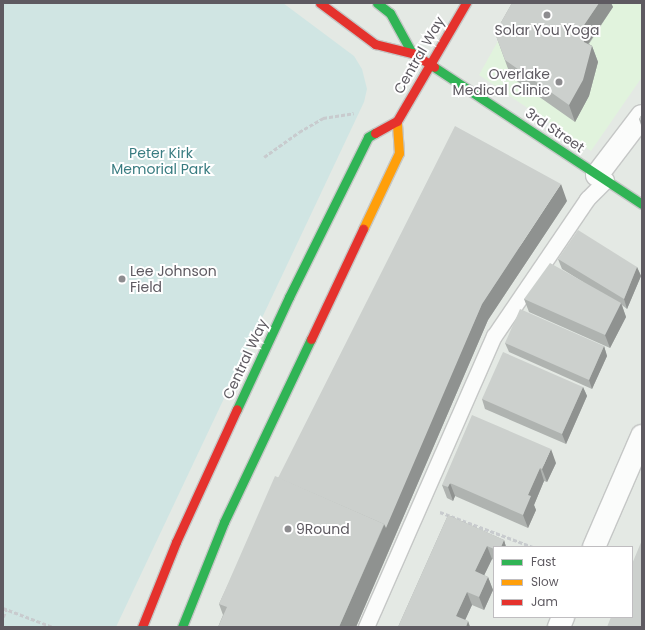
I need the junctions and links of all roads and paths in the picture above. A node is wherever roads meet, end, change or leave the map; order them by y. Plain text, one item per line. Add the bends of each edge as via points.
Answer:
1 (320, 3) edge
2 (377, 3) edge
3 (466, 3) edge
4 (412, 53) junction
5 (430, 65) junction
6 (354, 113) dead end
7 (642, 116) edge
8 (397, 121) junction
9 (264, 158) dead end
10 (601, 177) junction
11 (642, 204) edge
12 (642, 436) edge
13 (420, 504) junction
14 (530, 546) edge
15 (594, 546) edge
16 (4, 609) edge
17 (3, 617) edge
18 (52, 627) edge
19 (142, 627) edge
20 (182, 627) edge
21 (366, 627) edge

1 - 4 main road, 3rd Street via 375,44
2 - 4 main road, 3rd Street via 390,13
3 - 5 main road, Central Way
4 - 5 main road, 3rd Street
5 - 8 main road, Central Way
5 - 10 main road, 3rd Street
6 - 9 path via 323,118
7 - 10 street
8 - 19 main road, Central Way via 368,137 286,305 176,542
8 - 20 main road via 399,153 224,522
10 - 11 main road, 3rd Street
10 - 13 lane via 494,336
12 - 15 street
13 - 14 path
13 - 21 lane
16 - 17 path
16 - 18 path

